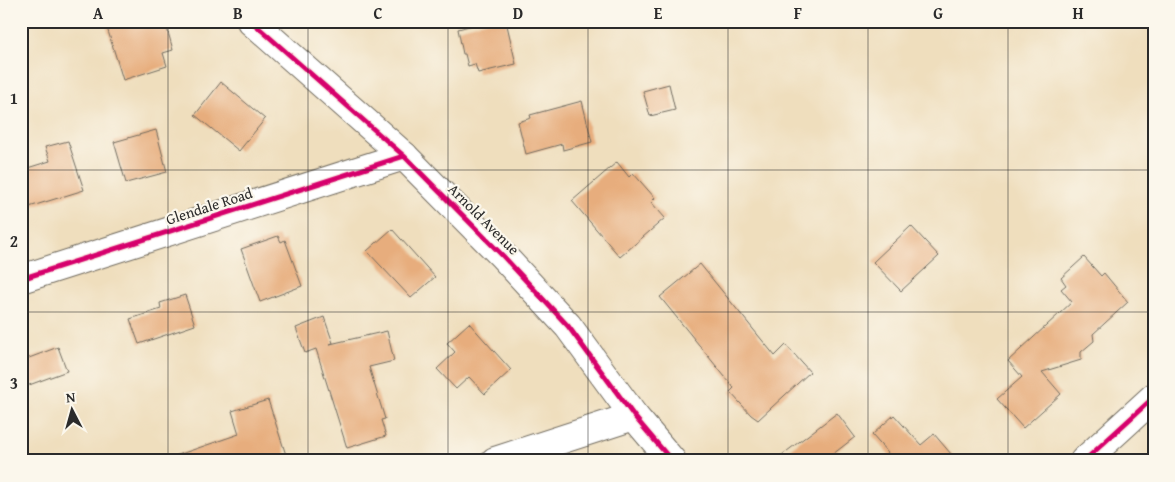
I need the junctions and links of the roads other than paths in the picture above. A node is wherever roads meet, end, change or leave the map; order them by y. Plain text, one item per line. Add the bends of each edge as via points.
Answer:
1 (251, 21) edge
2 (404, 156) junction
3 (21, 279) edge
4 (1154, 397) edge
5 (634, 416) junction
6 (495, 461) edge
7 (672, 461) edge
8 (1084, 461) edge

1 - 2 street, Arnold Avenue
2 - 3 street, Glendale Road
2 - 5 street, Arnold Avenue via 568,326
4 - 8 street
5 - 6 street
5 - 7 street, Arnold Avenue

